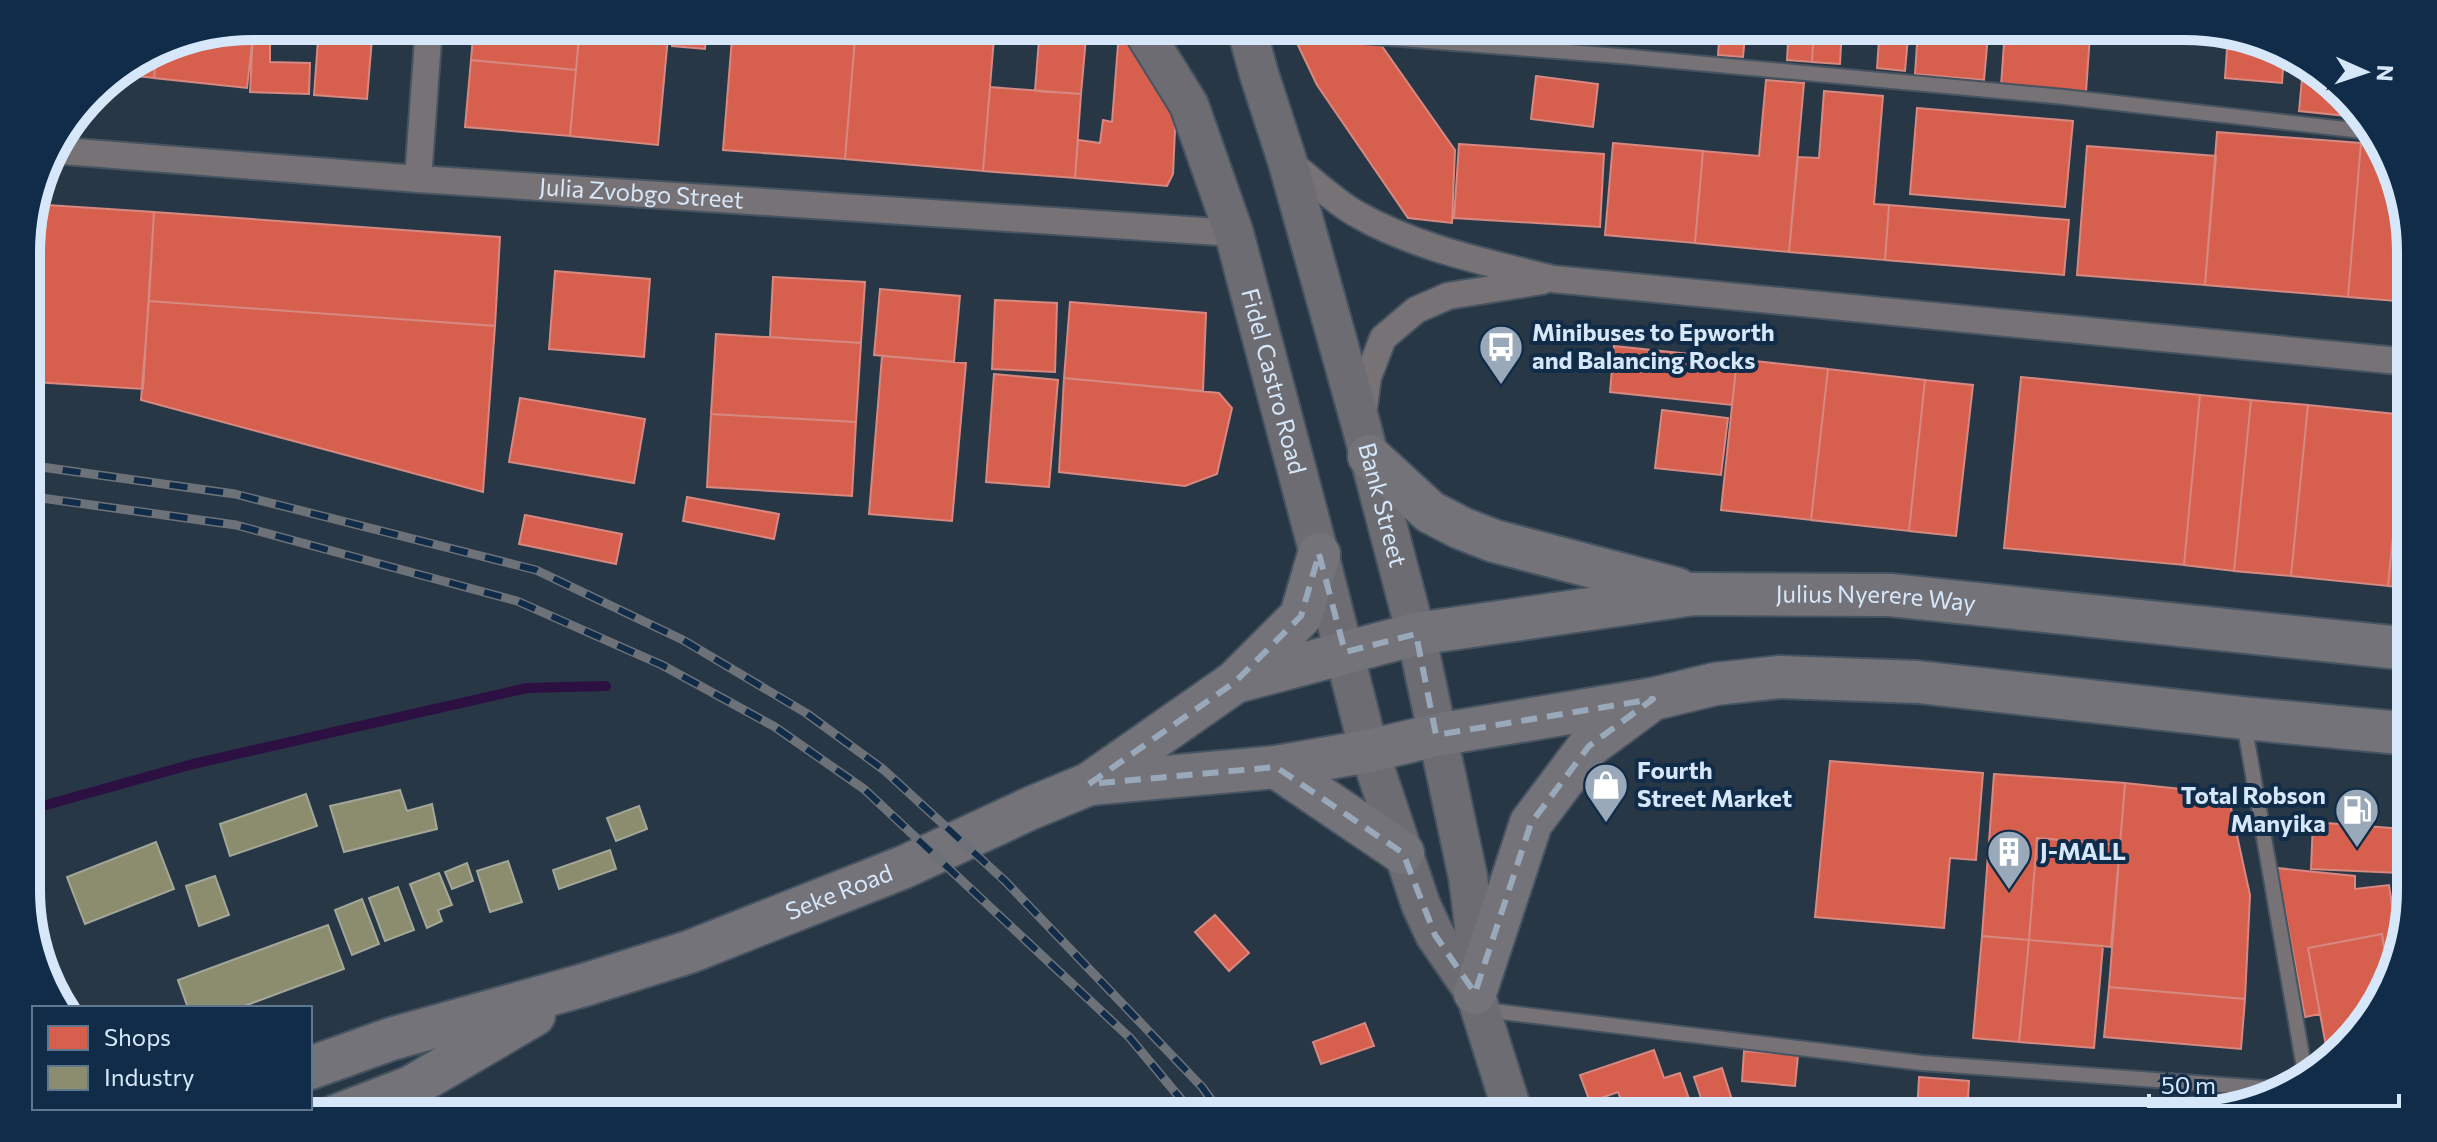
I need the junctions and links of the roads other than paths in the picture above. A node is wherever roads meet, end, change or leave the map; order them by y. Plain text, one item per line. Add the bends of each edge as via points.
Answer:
1 (428, 40) edge
2 (1149, 40) edge
3 (1250, 40) edge
4 (1420, 40) edge
5 (2358, 131) edge
6 (66, 151) edge
7 (1287, 160) junction
8 (418, 179) junction
9 (1234, 233) junction
10 (1553, 279) junction
11 (2397, 361) edge
12 (1365, 440) junction
13 (1319, 554) junction
14 (1694, 594) junction
15 (1416, 634) junction
16 (2397, 648) edge
17 (1345, 652) junction
18 (1235, 682) junction
19 (1653, 699) junction
20 (2243, 718) junction
21 (2397, 733) edge
22 (1436, 735) junction
23 (1369, 751) junction
24 (1276, 767) junction
25 (1089, 784) junction
26 (1403, 853) junction
27 (584, 985) junction
28 (1478, 1001) junction
29 (2304, 1065) edge
30 (312, 1067) edge
31 (2261, 1088) edge
32 (372, 1102) edge
33 (1510, 1102) edge

1 - 8 street
2 - 9 main road, Fidel Castro Road via 1189,105
3 - 7 main road, Bank Street
4 - 5 lane via 2049,95
6 - 8 street, Julia Zvobgo Street
7 - 10 street via 1352,212 1396,235
7 - 12 main road, Bank Street
8 - 9 street, Julia Zvobgo Street
9 - 13 main road, Fidel Castro Road
10 - 11 street
10 - 12 street via 1448,296 1416,310 1383,338 1368,377
12 - 14 main road via 1430,512 1461,528
12 - 15 main road, Bank Street
13 - 17 main road, Fidel Castro Road
13 - 18 main road via 1301,616
14 - 15 main road, Julius Nyerere Way
14 - 16 main road, Julius Nyerere Way via 1890,595
15 - 17 main road, Julius Nyerere Way
15 - 22 main road, Bank Street
17 - 18 main road, Julius Nyerere Way
17 - 23 main road, Fidel Castro Road
18 - 25 main road
19 - 20 main road via 1715,684 1780,677 1918,682
19 - 22 main road
19 - 28 main road via 1589,746 1531,823
20 - 21 main road
20 - 29 lane
22 - 23 main road
22 - 28 main road, Bank Street via 1468,877
23 - 24 main road
23 - 26 main road, Fidel Castro Road
24 - 25 main road
24 - 26 main road
25 - 27 main road, Seke Road via 904,867 689,952
26 - 28 main road, Fidel Castro Road via 1435,935
27 - 30 main road, Seke Road via 391,1039
27 - 32 main road, Seke Road via 411,1087
28 - 31 lane via 1922,1063
28 - 33 main road

